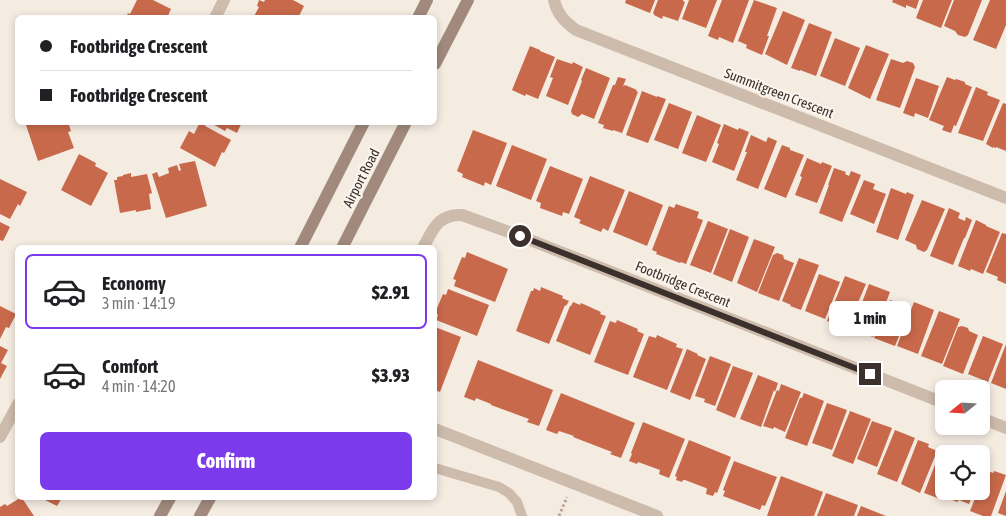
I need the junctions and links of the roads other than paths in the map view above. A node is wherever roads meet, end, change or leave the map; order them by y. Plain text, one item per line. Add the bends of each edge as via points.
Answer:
1 (224, 0) edge
2 (427, 0) edge
3 (468, 0) edge
4 (554, 0) edge
5 (216, 15) edge
6 (420, 15) edge
7 (437, 60) edge
8 (362, 125) edge
9 (404, 125) edge
10 (1006, 198) edge
11 (302, 245) edge
12 (344, 245) edge
13 (425, 245) edge
14 (935, 399) edge
15 (15, 410) edge
16 (990, 422) edge
17 (1006, 428) edge
18 (437, 430) edge
19 (0, 437) edge
20 (437, 469) edge
21 (169, 500) edge
22 (209, 500) edge
23 (160, 516) edge
24 (200, 516) edge
25 (522, 516) edge
26 (657, 516) edge

1 - 5 street
2 - 6 main road
3 - 7 main road
4 - 10 street, Summitgreen Crescent via 560,15 576,30
8 - 11 main road, Airport Road
9 - 12 main road, Airport Road
13 - 14 street, Footbridge Crescent via 438,222 445,217 462,215
15 - 19 street
16 - 17 street
18 - 26 street
20 - 25 lane via 499,487 517,502
21 - 23 main road
22 - 24 main road

